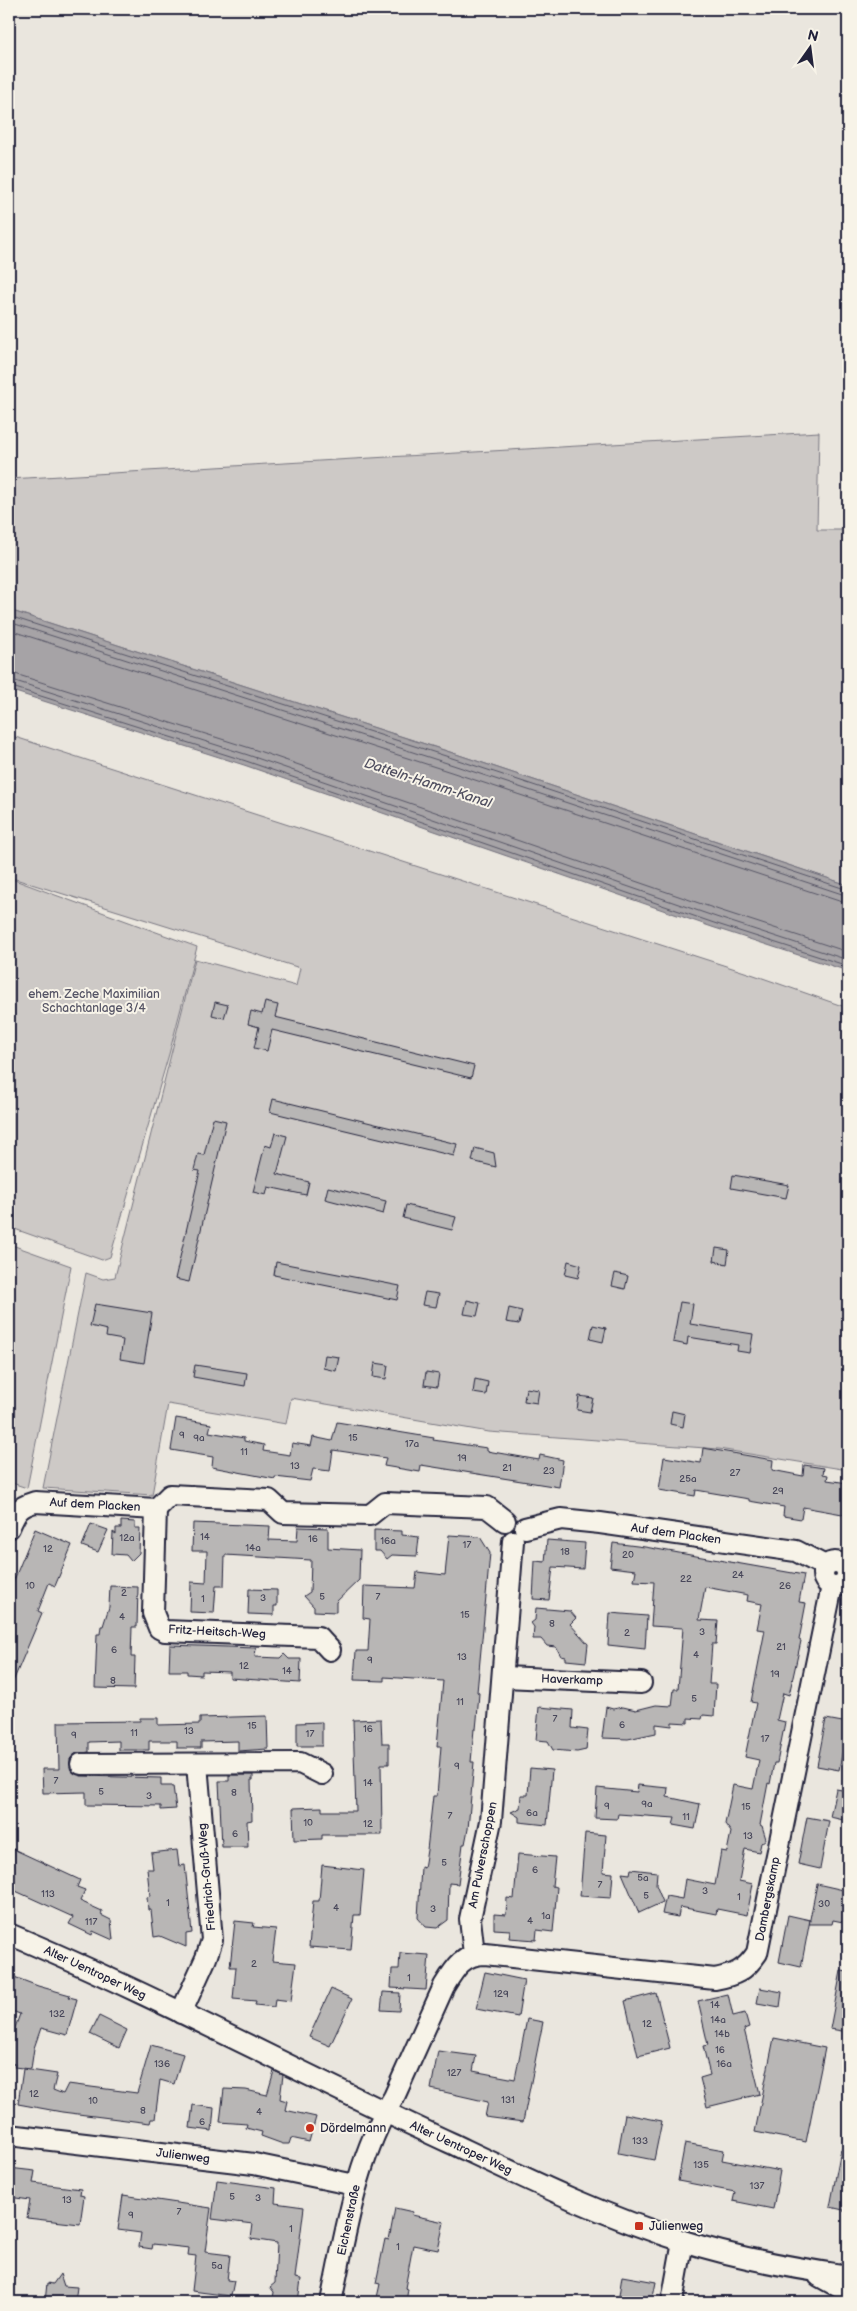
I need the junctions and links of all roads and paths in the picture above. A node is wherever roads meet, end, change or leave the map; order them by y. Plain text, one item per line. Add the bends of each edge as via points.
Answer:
1 (156, 1509) junction
2 (9, 1528) edge
3 (519, 1534) junction
4 (842, 1578) edge
5 (330, 1650) dead end
6 (504, 1677) junction
7 (641, 1683) dead end
8 (81, 1764) dead end
9 (197, 1764) junction
10 (322, 1774) dead end
11 (9, 1934) edge
12 (474, 1954) junction
13 (181, 2013) junction
14 (384, 2112) junction
15 (9, 2135) edge
16 (356, 2186) junction
17 (683, 2242) junction
18 (808, 2270) junction
19 (848, 2276) edge
20 (848, 2292) edge
21 (331, 2302) edge
22 (672, 2302) edge

1 - 2 street, Auf dem Placken via 35,1502 23,1506
1 - 3 street, Auf dem Placken via 170,1495 269,1500 283,1513 370,1515 385,1503 487,1507 505,1521 502,1533 506,1538
1 - 5 street, Fritz-Heitsch-Weg via 153,1613 158,1628 165,1631 318,1637
3 - 4 street, Auf dem Placken via 561,1519 600,1523 796,1551 825,1566 834,1561 840,1562 846,1569
3 - 6 street, Am Pulverschoppen
4 - 12 street, Dambergskamp via 757,1953 742,1972 714,1979
6 - 7 street, Haverkamp
6 - 12 street, Am Pulverschoppen via 491,1822 470,1919
8 - 9 street
9 - 10 street via 300,1763
9 - 13 street, Friedrich-Gruß-Weg via 212,1940
11 - 13 street, Alter Uentroper Weg
12 - 14 street via 464,1958 454,1969
13 - 14 street, Alter Uentroper Weg
14 - 16 street, Eichenstraße
14 - 17 street, Alter Uentroper Weg via 571,2199
15 - 16 street, Julienweg via 254,2164
16 - 21 street, Eichenstraße
17 - 18 street, Alter Uentroper Weg
17 - 22 street
18 - 19 street, Alter Uentroper Weg
18 - 20 street

